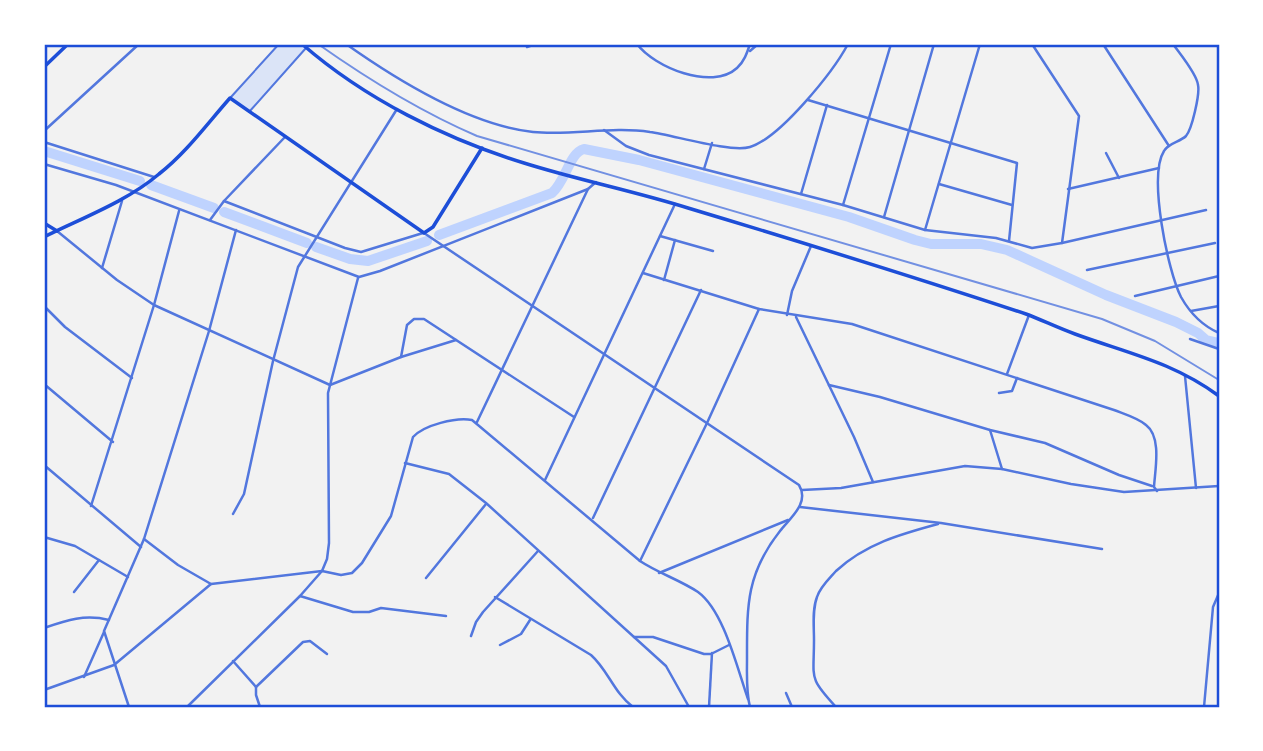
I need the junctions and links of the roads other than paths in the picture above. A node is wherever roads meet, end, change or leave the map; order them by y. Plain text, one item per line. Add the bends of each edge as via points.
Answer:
1 (68, 44) edge
2 (139, 44) edge
3 (279, 44) edge
4 (302, 44) edge
5 (346, 44) edge
6 (536, 44) edge
7 (637, 44) edge
8 (750, 44) edge
9 (758, 44) edge
10 (848, 44) edge
11 (891, 44) edge
12 (934, 44) edge
13 (980, 44) edge
14 (1032, 44) edge
15 (1103, 44) edge
16 (1173, 44) edge
17 (527, 47) dead end
18 (307, 48) junction
19 (747, 54) junction
20 (44, 67) edge
21 (230, 98) junction
22 (806, 99) junction
23 (827, 105) junction
24 (397, 109) junction
25 (249, 113) junction
26 (869, 117) junction
27 (910, 129) junction
28 (44, 131) edge
29 (604, 131) junction
30 (285, 137) junction
31 (44, 142) edge
32 (951, 142) junction
33 (712, 143) junction
34 (1169, 146) junction
35 (482, 148) junction
36 (1106, 153) dead end
37 (44, 164) edge
38 (1159, 168) junction
39 (704, 169) junction
40 (154, 178) junction
41 (1119, 178) junction
42 (351, 180) junction
43 (596, 181) junction
44 (939, 184) junction
45 (588, 189) junction
46 (1068, 190) junction
47 (134, 191) junction
48 (801, 194) junction
49 (123, 197) junction
50 (223, 203) junction
51 (675, 204) junction
52 (843, 205) junction
53 (1012, 205) junction
54 (180, 209) junction
55 (1206, 210) dead end
56 (884, 217) junction
57 (1161, 219) junction
58 (209, 221) junction
59 (44, 223) edge
60 (236, 230) junction
61 (925, 230) junction
62 (57, 231) junction
63 (426, 234) junction
64 (660, 236) junction
65 (44, 237) edge
66 (315, 237) junction
67 (675, 240) junction
68 (1009, 241) junction
69 (1062, 243) junction
70 (1214, 243) dead end
71 (811, 245) junction
72 (442, 246) junction
73 (713, 251) dead end
74 (1167, 253) junction
75 (303, 256) junction
76 (102, 268) junction
77 (1087, 270) dead end
78 (643, 273) junction
79 (1219, 276) edge
80 (359, 277) junction
81 (664, 279) junction
82 (1177, 286) junction
83 (701, 290) junction
84 (1135, 296) dead end
85 (154, 305) junction
86 (44, 306) edge
87 (532, 306) junction
88 (1219, 306) edge
89 (759, 309) junction
90 (1191, 311) junction
91 (787, 315) junction
92 (1029, 315) junction
93 (795, 316) junction
94 (209, 331) junction
95 (1219, 333) edge
96 (1190, 339) dead end
97 (456, 340) junction
98 (1219, 349) edge
99 (604, 355) junction
100 (401, 357) junction
101 (273, 361) junction
102 (502, 370) junction
103 (1006, 374) junction
104 (1185, 374) junction
105 (1017, 377) junction
106 (132, 378) junction
107 (44, 384) edge
108 (330, 385) junction
109 (829, 385) junction
110 (654, 388) junction
111 (999, 393) dead end
112 (1219, 396) edge
113 (574, 416) junction
114 (477, 422) junction
115 (707, 424) junction
116 (990, 430) junction
117 (113, 442) junction
118 (405, 463) junction
119 (44, 465) edge
120 (1002, 469) junction
121 (545, 480) junction
122 (873, 482) junction
123 (1154, 486) junction
124 (1219, 486) edge
125 (1196, 488) junction
126 (802, 490) junction
127 (1157, 491) junction
128 (486, 503) junction
129 (91, 506) junction
130 (800, 507) junction
131 (233, 514) dead end
132 (592, 519) junction
133 (788, 520) junction
134 (941, 523) junction
135 (44, 537) edge
136 (144, 539) junction
137 (141, 547) junction
138 (1102, 549) dead end
139 (538, 550) junction
140 (99, 560) junction
141 (640, 561) junction
142 (322, 571) junction
143 (659, 573) junction
144 (128, 577) junction
145 (426, 578) dead end
146 (211, 584) junction
147 (74, 593) dead end
148 (1219, 593) edge
149 (300, 596) junction
150 (495, 597) junction
151 (446, 616) dead end
152 (109, 620) junction
153 (530, 620) junction
154 (44, 628) edge
155 (104, 631) junction
156 (471, 636) dead end
157 (634, 637) junction
158 (500, 645) dead end
159 (729, 645) junction
160 (712, 653) junction
161 (327, 654) dead end
162 (233, 661) junction
163 (114, 665) junction
164 (84, 677) junction
165 (256, 687) junction
166 (44, 690) edge
167 (786, 693) dead end
168 (748, 699) junction
169 (129, 707) edge
170 (187, 707) edge
171 (260, 707) edge
172 (633, 707) edge
173 (689, 707) edge
174 (709, 707) edge
175 (750, 707) edge
176 (792, 707) edge
177 (836, 707) edge
178 (1204, 707) edge

1 - 20 main road
2 - 28 street
3 - 21 street
4 - 18 main road
5 - 29 street via 416,87 490,121 533,132
6 - 17 street
7 - 19 street via 659,64 694,75 726,75
8 - 19 street
9 - 19 street
10 - 22 street
11 - 26 street
12 - 27 street
13 - 32 street
14 - 46 street via 1078,111
15 - 34 street
16 - 34 street via 1198,87 1190,130
18 - 24 main road
18 - 25 street
21 - 25 main road
21 - 40 main road
22 - 23 street
22 - 33 street via 763,142 740,149
23 - 26 street
23 - 48 street
24 - 35 main road
24 - 42 street
25 - 30 main road
26 - 27 street
26 - 52 street
27 - 32 street
27 - 56 street
29 - 33 street via 646,131
29 - 39 street via 635,151
30 - 42 main road
30 - 50 street
31 - 40 street
32 - 44 street
32 - 53 street via 1017,163
33 - 39 street
34 - 38 street
35 - 43 main road
35 - 63 main road
36 - 41 street
37 - 47 street
38 - 41 street
38 - 57 street
39 - 48 street
40 - 47 main road
41 - 46 street
42 - 63 main road
42 - 66 street
43 - 45 street
43 - 51 main road
44 - 53 street
44 - 61 street
45 - 72 street
45 - 87 street
46 - 69 street
47 - 49 main road
47 - 54 street
48 - 52 street
49 - 62 main road
49 - 76 street
50 - 58 street
50 - 66 street
51 - 64 street
51 - 71 main road
52 - 56 street
53 - 68 street
54 - 58 street
54 - 85 street
55 - 57 street
56 - 61 street
57 - 69 street
57 - 74 street
58 - 60 street
59 - 62 main road
60 - 75 street
60 - 94 street
61 - 68 street
62 - 65 main road
62 - 76 street
63 - 66 street via 361,252
63 - 72 street
64 - 67 street
64 - 78 street
66 - 75 street
67 - 73 street
67 - 81 street
68 - 69 street via 1032,248
70 - 74 street
71 - 91 street
71 - 92 main road
72 - 80 street
72 - 87 street
74 - 77 street
74 - 82 street
75 - 80 street
75 - 101 street
76 - 85 street
78 - 81 street
78 - 99 street
79 - 82 street
80 - 108 street
81 - 83 street
82 - 84 street
82 - 90 street
83 - 89 street
83 - 110 street
85 - 94 street
85 - 106 street
86 - 106 street
87 - 99 street
87 - 102 street
88 - 90 street
89 - 91 street
89 - 115 street
90 - 95 street
91 - 93 street
92 - 103 street
92 - 104 main road
93 - 103 street via 852,324
93 - 109 street
94 - 101 street
94 - 136 street
96 - 98 street
97 - 100 street
97 - 100 street via 424,319 414,319 407,325
97 - 102 street
99 - 110 street
99 - 113 street
100 - 108 street
101 - 108 street
101 - 131 street via 244,494
102 - 113 street
102 - 114 street
103 - 105 street
104 - 112 main road
104 - 125 street
105 - 111 street via 1012,391
105 - 123 street via 1146,424 1156,452
106 - 117 street
107 - 117 street
108 - 142 street via 328,543
109 - 116 street
109 - 122 street
110 - 115 street
110 - 132 street
113 - 121 street
114 - 118 street via 461,419 421,430 410,443
114 - 121 street
115 - 126 street
115 - 141 street
116 - 120 street
116 - 123 street via 1059,448
117 - 129 street
118 - 128 street via 449,474
118 - 142 street via 386,528 359,567 344,575
119 - 129 street
120 - 122 street via 965,466
120 - 127 street via 1108,490
121 - 132 street
122 - 126 street
123 - 127 street
124 - 125 street
125 - 127 street
126 - 130 street
128 - 139 street
128 - 145 street
129 - 137 street
130 - 133 street
130 - 134 street
132 - 141 street
133 - 143 street
133 - 168 street via 762,557 749,591
134 - 138 street
134 - 177 street via 867,548 841,567 819,592 814,615 814,676
135 - 140 street via 75,546
136 - 137 street
136 - 146 street
137 - 144 street
139 - 150 street
139 - 157 street
140 - 144 street
140 - 147 street
141 - 143 street
142 - 146 street
142 - 149 street
143 - 159 street via 705,598
144 - 152 street
146 - 163 street
148 - 178 street via 1213,607
149 - 151 street via 353,612 381,608
149 - 162 street
150 - 153 street
150 - 156 street
152 - 154 street via 81,617
152 - 155 street
153 - 158 street via 522,634
153 - 172 street via 591,655 618,694
155 - 163 street
155 - 164 street
157 - 160 street via 648,636
157 - 173 street via 670,670
159 - 160 street
159 - 168 street
160 - 174 street
161 - 165 street via 310,641 303,642
162 - 165 street
162 - 170 street
163 - 164 street
163 - 169 street
164 - 166 street
165 - 171 street
167 - 176 street
168 - 175 street

